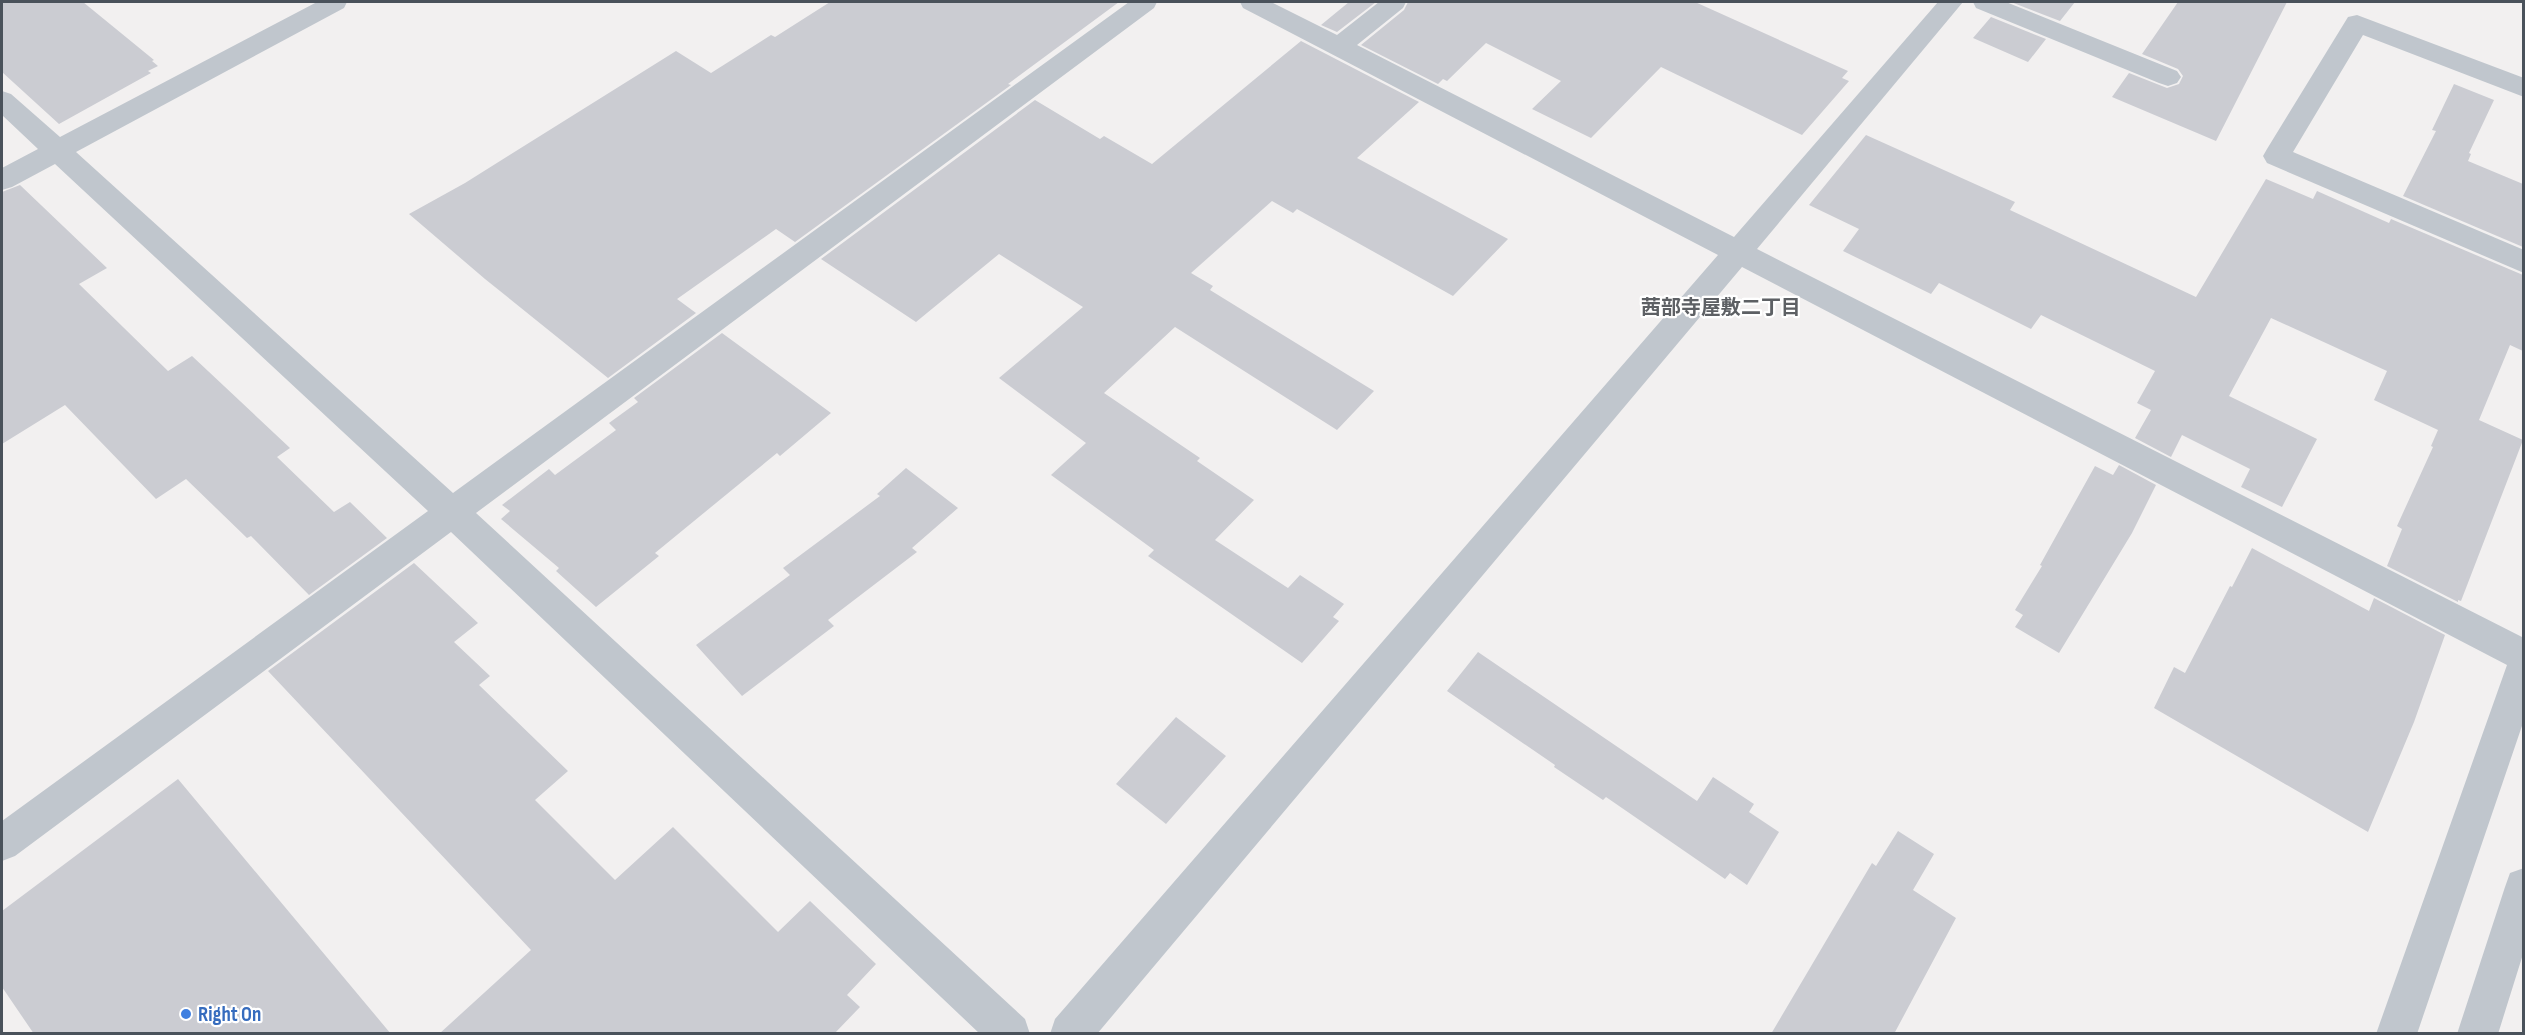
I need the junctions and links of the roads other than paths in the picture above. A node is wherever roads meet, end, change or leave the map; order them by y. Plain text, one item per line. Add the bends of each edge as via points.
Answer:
1 (335, 2) edge
2 (1145, 2) edge
3 (1252, 2) edge
4 (1394, 2) edge
5 (1951, 2) edge
6 (1985, 2) edge
7 (1339, 47) junction
8 (2168, 77) dead end
9 (2523, 88) edge
10 (2, 100) edge
11 (56, 150) junction
12 (2, 180) edge
13 (1737, 252) junction
14 (2523, 261) edge
15 (451, 511) junction
16 (2523, 656) edge
17 (2523, 667) edge
18 (2, 843) edge
19 (2523, 887) edge
20 (1010, 1034) edge
21 (1070, 1034) edge
22 (2396, 1034) edge
23 (2477, 1034) edge

1 - 11 street
2 - 15 street
3 - 7 street
4 - 7 street
5 - 13 street
6 - 8 street
7 - 13 street
9 - 14 street via 2357,23 2277,156
10 - 11 street
11 - 12 street
11 - 15 street
13 - 16 street
13 - 21 street
15 - 18 street
15 - 20 street
17 - 22 street
19 - 23 street

